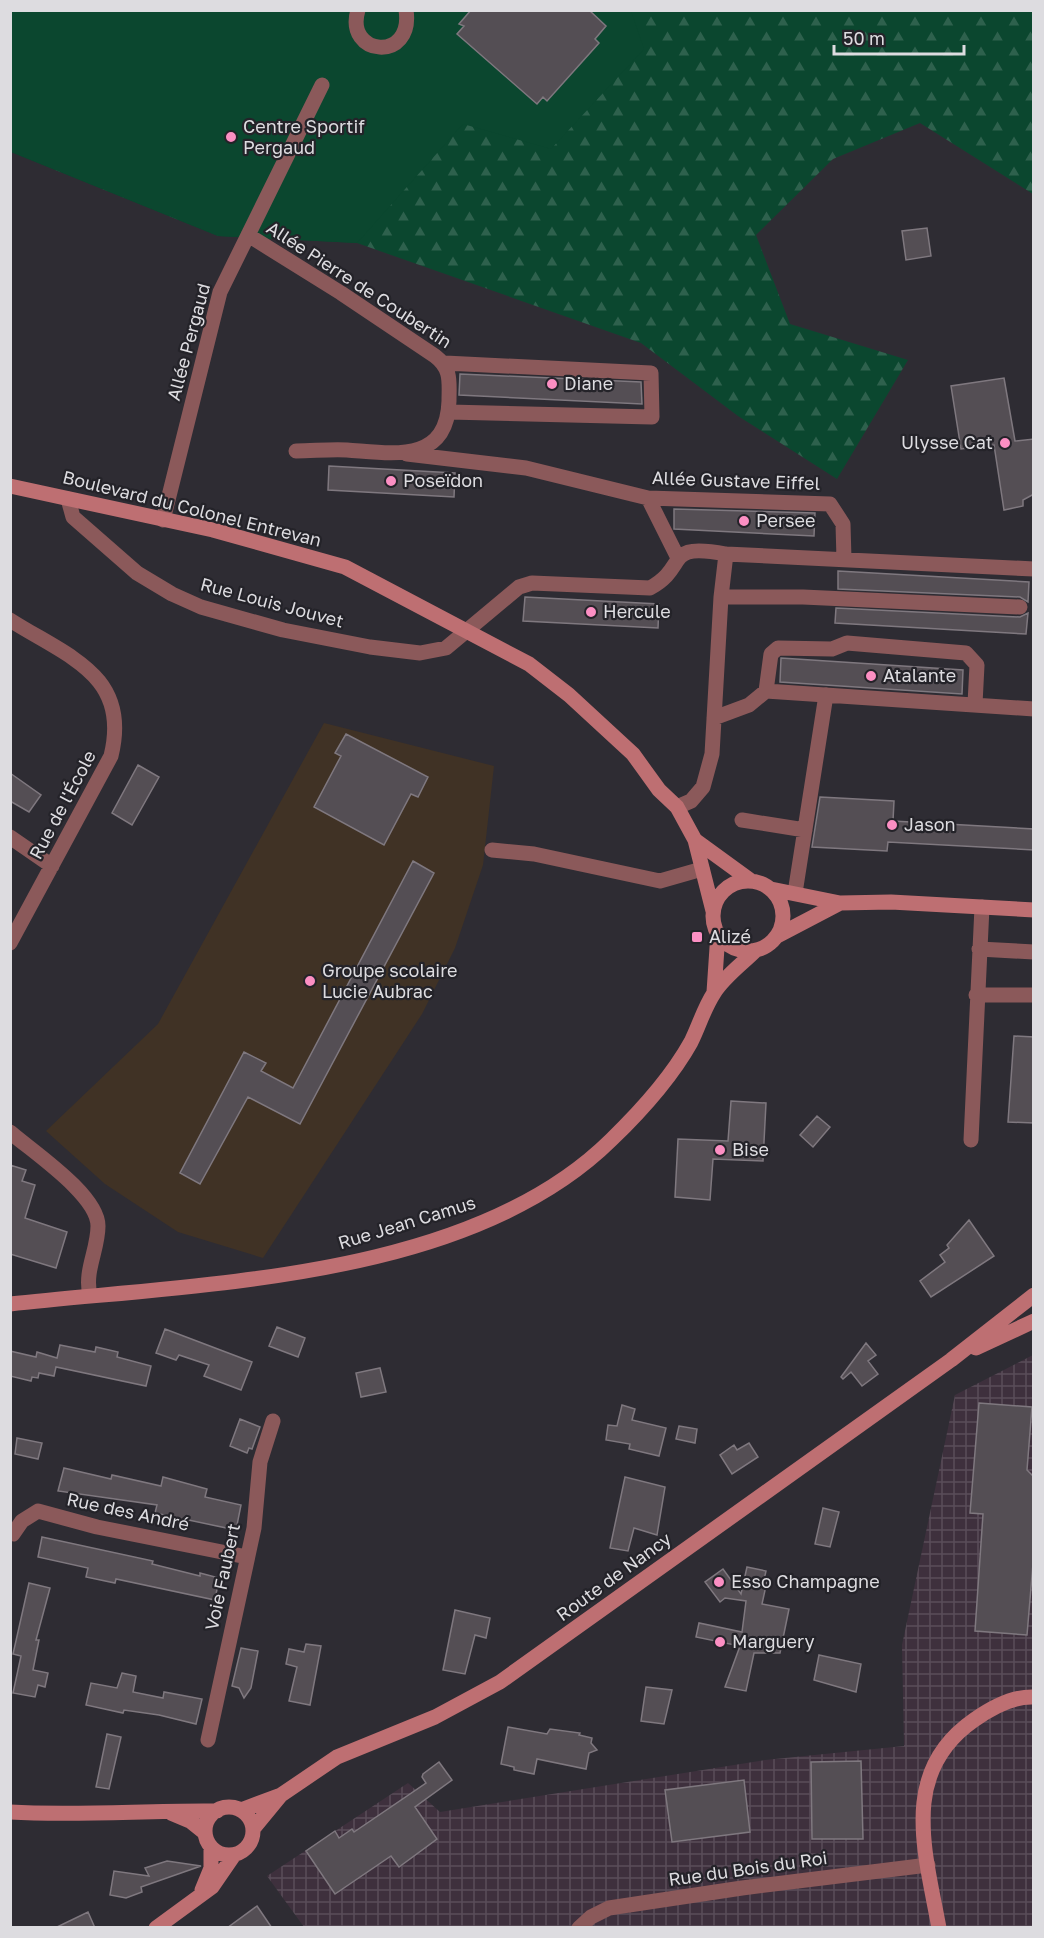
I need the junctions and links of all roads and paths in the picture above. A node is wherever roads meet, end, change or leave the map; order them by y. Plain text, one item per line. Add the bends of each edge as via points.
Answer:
1 (358, 10) edge
2 (406, 10) edge
3 (322, 85) dead end
4 (248, 235) junction
5 (445, 363) junction
6 (448, 412) junction
7 (296, 451) dead end
8 (407, 454) junction
9 (10, 486) edge
10 (648, 498) junction
11 (68, 499) junction
12 (163, 520) junction
13 (726, 554) junction
14 (678, 558) junction
15 (844, 559) junction
16 (1034, 569) edge
17 (721, 597) junction
18 (1020, 607) dead end
19 (10, 620) edge
20 (465, 631) junction
21 (766, 691) junction
22 (826, 695) junction
23 (975, 704) junction
24 (1034, 709) edge
25 (714, 718) junction
26 (677, 807) junction
27 (742, 820) dead end
28 (805, 830) junction
29 (10, 837) edge
30 (695, 840) junction
31 (492, 850) dead end
32 (52, 866) junction
33 (702, 869) junction
34 (750, 880) junction
35 (771, 889) junction
36 (795, 893) junction
37 (840, 903) junction
38 (982, 907) junction
39 (1034, 910) edge
40 (713, 912) junction
41 (718, 933) junction
42 (777, 936) junction
43 (10, 943) edge
44 (979, 949) junction
45 (755, 951) junction
46 (1034, 952) edge
47 (714, 992) junction
48 (976, 995) junction
49 (1034, 995) edge
50 (10, 1132) edge
51 (971, 1140) dead end
52 (90, 1295) junction
53 (1034, 1295) edge
54 (10, 1304) edge
55 (1034, 1321) edge
56 (951, 1360) junction
57 (273, 1421) dead end
58 (11, 1538) edge
59 (247, 1557) junction
60 (1034, 1697) edge
61 (208, 1740) dead end
62 (281, 1795) junction
63 (159, 1810) junction
64 (217, 1810) junction
65 (241, 1810) junction
66 (10, 1812) edge
67 (254, 1829) junction
68 (208, 1840) junction
69 (234, 1855) junction
70 (928, 1865) junction
71 (195, 1900) junction
72 (156, 1928) edge
73 (579, 1928) edge
74 (939, 1928) edge

1 - 2 street via 357,34 367,44 386,48 401,40 409,27
3 - 4 street, Allée Pergaud
4 - 5 street, Allée Pierre de Coubertin via 342,292
4 - 12 street, Allée Pergaud via 220,292
5 - 6 street, Allée Pierre de Coubertin via 449,374
5 - 6 street via 651,373 652,417
6 - 8 street, Allée Pierre de Coubertin via 435,439
7 - 8 street
8 - 10 street, Allée Gustave Eiffel via 526,468
9 - 11 street, Boulevard du Colonel Entrevan
10 - 14 street
10 - 15 street, Allée Gustave Eiffel via 830,504 843,524
11 - 12 street, Boulevard du Colonel Entrevan
11 - 20 street, Rue Louis Jouvet via 73,517 137,573 201,607 283,630 420,653 446,648
12 - 20 street, Boulevard du Colonel Entrevan via 345,567
13 - 14 street via 698,549
13 - 15 street
13 - 17 street
14 - 20 street via 658,584 650,588 532,583 519,586
15 - 16 street
17 - 18 street
17 - 25 street
19 - 32 street, Rue de l'École via 97,675 110,693 114,710 111,756
20 - 26 street, Boulevard du Colonel Entrevan via 529,664 569,695 633,753 658,790
21 - 22 street
21 - 23 street via 771,654 778,648 832,649 847,643 966,653 977,665
21 - 25 street via 749,705
22 - 23 street
22 - 28 street
23 - 24 street
25 - 26 street via 703,787 691,801
26 - 30 street, Boulevard du Colonel Entrevan
27 - 28 street
28 - 36 street
29 - 32 street
30 - 33 street, Boulevard du Colonel Entrevan
30 - 34 street, Boulevard du Colonel Entrevan
31 - 33 street via 534,854 660,881
32 - 43 street, Rue de l'École
33 - 40 street, Boulevard du Colonel Entrevan
34 - 35 street
34 - 40 street via 730,886 716,901
35 - 36 street
35 - 42 street via 784,911
36 - 37 street
37 - 38 street
37 - 42 street
38 - 39 street
38 - 44 street
40 - 41 street
41 - 45 street via 727,944
41 - 47 street, Rue Jean Camus
42 - 45 street
44 - 46 street
44 - 48 street
45 - 47 street, Rue Jean Camus
47 - 52 street, Rue Jean Camus via 690,1043 631,1120 581,1167 549,1190 504,1213 396,1250 309,1270
48 - 49 street
48 - 51 street
50 - 52 street via 89,1203 98,1224 87,1281
52 - 54 street, Rue Jean Camus
53 - 56 street, Route de Nancy
55 - 56 street, Route de Nancy
56 - 62 street, Route de Nancy via 500,1682 435,1717 337,1757
57 - 59 street, Voie Faubert via 260,1462 254,1528
58 - 59 street, Rue des André via 22,1521 38,1511 96,1527
59 - 61 street, Voie Faubert
60 - 70 street via 1008,1701 980,1715 937,1757 925,1785 922,1807
62 - 65 street, Route de Nancy
62 - 67 street, Route de Nancy
63 - 64 street
63 - 66 street via 59,1815
63 - 68 street via 181,1816
64 - 65 street
64 - 68 street via 207,1822
65 - 67 street
67 - 69 street via 247,1848
68 - 69 street via 221,1854
68 - 71 street via 211,1868
69 - 71 street via 212,1887
70 - 73 street, Rue du Bois du Roi via 609,1908
70 - 74 street
71 - 72 street

